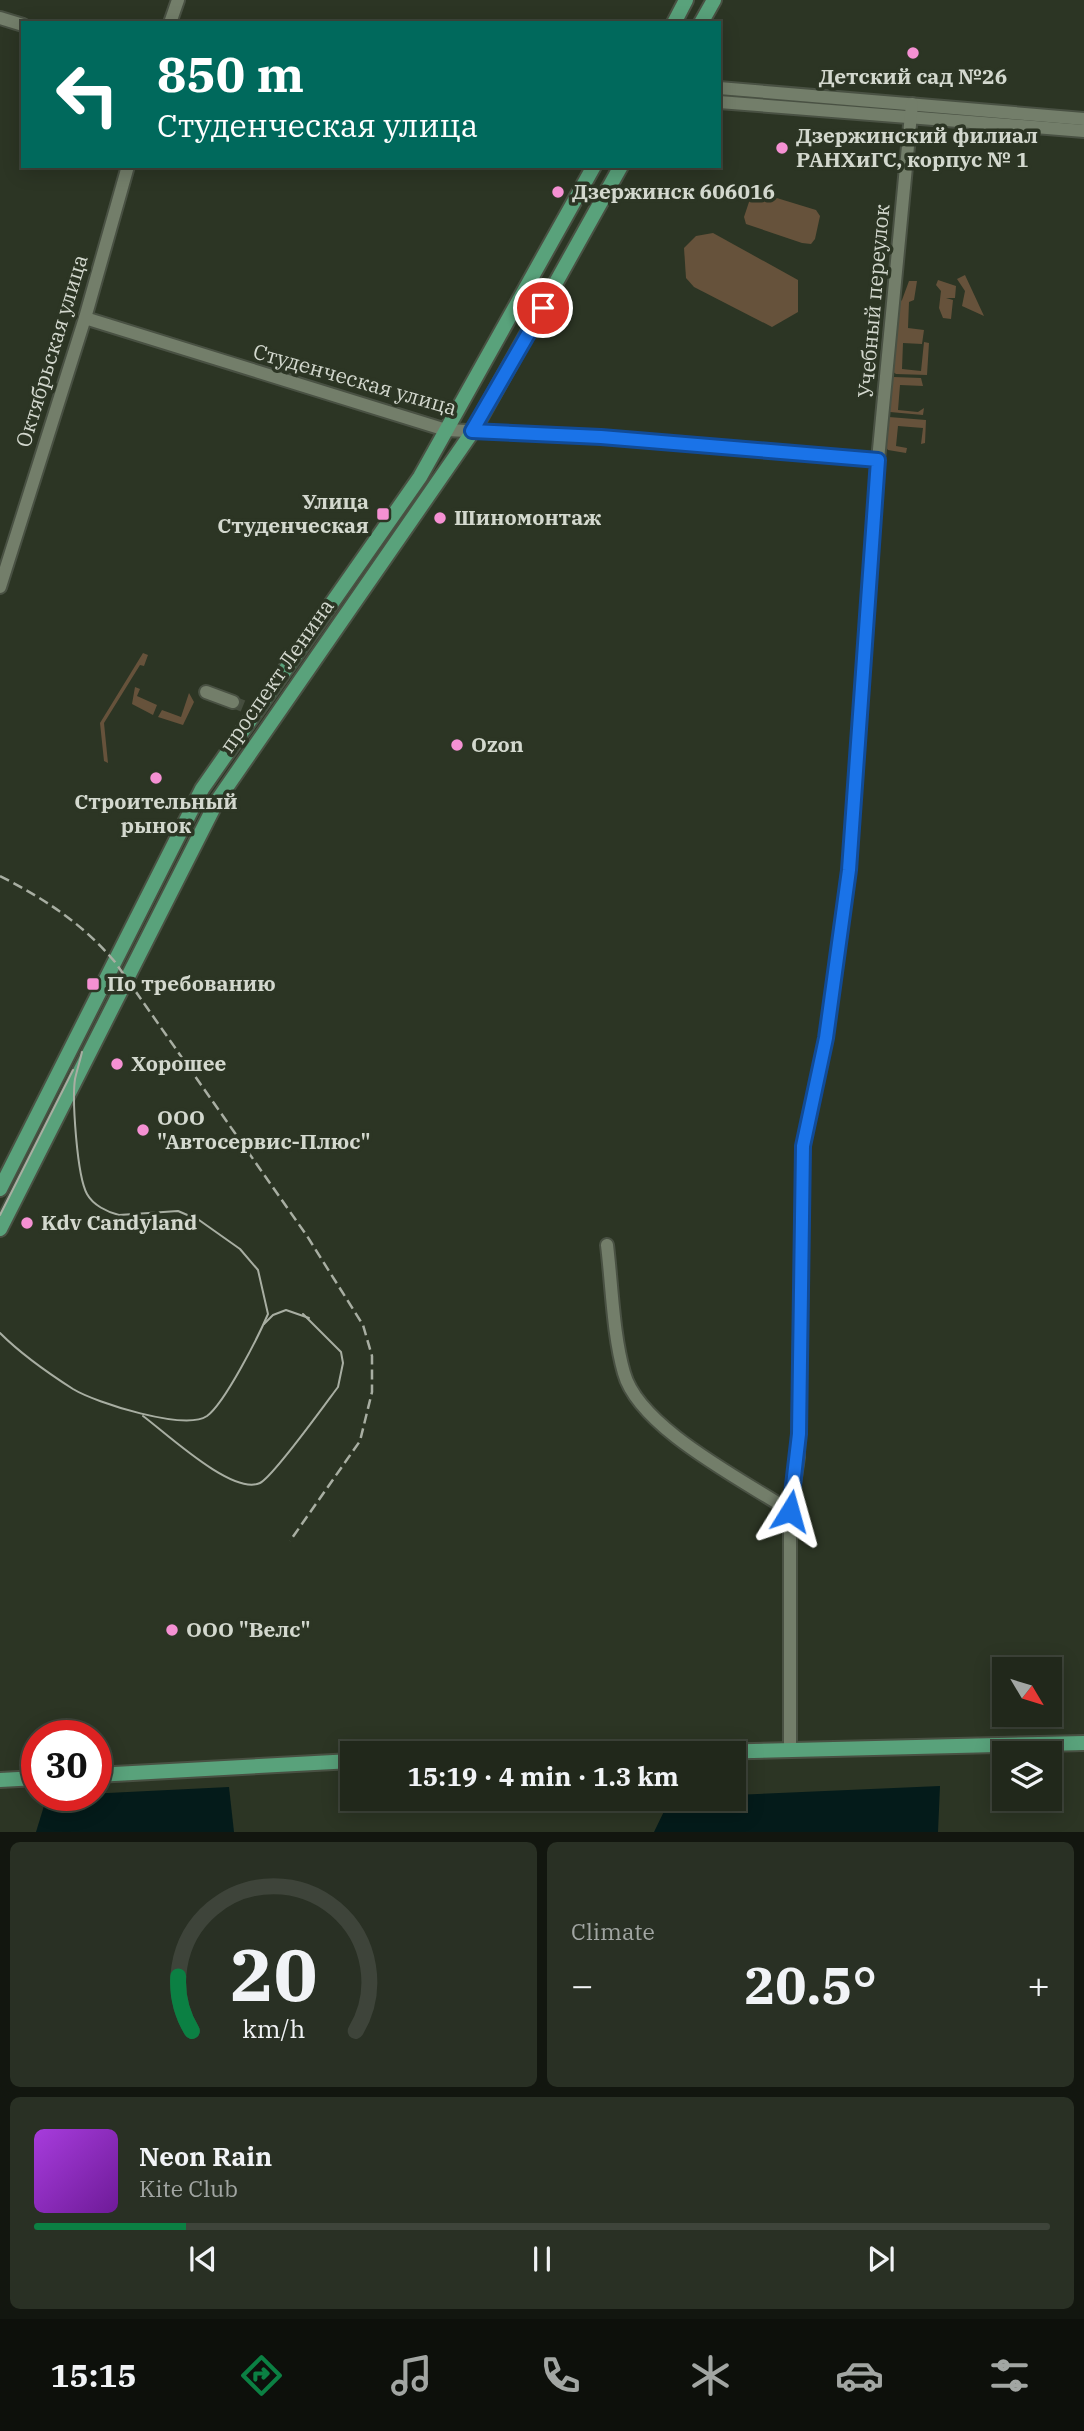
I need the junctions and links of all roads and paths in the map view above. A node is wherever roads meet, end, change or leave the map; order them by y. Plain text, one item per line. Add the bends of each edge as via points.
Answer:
1 (178, 0) edge
2 (686, 0) edge
3 (714, 0) edge
4 (0, 18) edge
5 (171, 21) edge
6 (675, 21) edge
7 (702, 21) edge
8 (21, 23) edge
9 (721, 88) edge
10 (721, 102) edge
11 (912, 104) junction
12 (911, 118) junction
13 (1084, 119) edge
14 (1084, 131) edge
15 (127, 168) edge
16 (593, 168) edge
17 (620, 168) edge
18 (85, 317) junction
19 (446, 430) junction
20 (472, 431) junction
21 (878, 460) junction
22 (0, 587) edge
23 (206, 692) dead end
24 (233, 702) tunnel mouth
25 (0, 1189) edge
26 (0, 1229) edge
27 (607, 1245) dead end
28 (790, 1511) junction
29 (1084, 1742) edge
30 (790, 1750) junction
31 (746, 1751) edge
32 (340, 1762) edge
33 (112, 1774) edge
34 (21, 1779) edge
35 (0, 1780) edge

1 - 5 street
2 - 6 main road
3 - 7 main road
4 - 8 street
9 - 11 street
10 - 12 street
11 - 12 street, Учебный переулок
11 - 13 street
12 - 14 street
12 - 21 street, Учебный переулок
15 - 18 street, Октябрьская улица
16 - 19 main road, проспект Ленина
17 - 20 main road, проспект Ленина
18 - 19 street, Студенческая улица
18 - 22 street, Октябрьская улица
19 - 20 street, Студенческая улица
19 - 25 main road, проспект Ленина via 420,477 202,789
20 - 21 street, Студенческая улица
20 - 26 main road, проспект Ленина via 217,801
21 - 28 street via 849,870 826,1038 803,1146 799,1434
23 - 24 street
27 - 28 street via 624,1373 641,1406 666,1430
28 - 30 street
29 - 30 main road
30 - 31 main road
32 - 33 main road
34 - 35 main road

